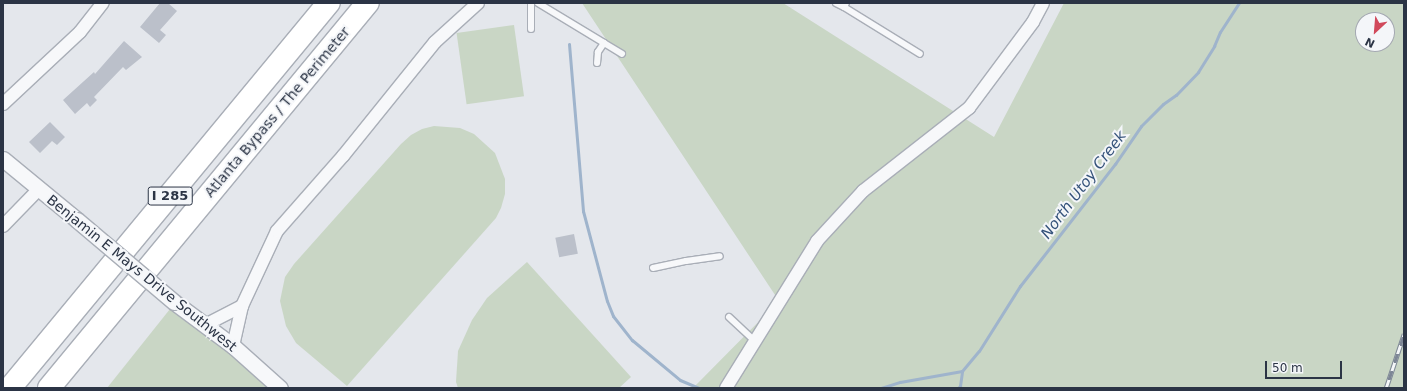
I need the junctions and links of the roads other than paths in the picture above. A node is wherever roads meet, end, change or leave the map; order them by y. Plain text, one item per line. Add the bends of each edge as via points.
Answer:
1 (103, 3) edge
2 (329, 3) edge
3 (368, 3) edge
4 (478, 3) edge
5 (531, 3) edge
6 (538, 3) edge
7 (836, 3) edge
8 (1043, 3) edge
9 (845, 5) edge
10 (531, 29) dead end
11 (604, 43) junction
12 (622, 54) dead end
13 (920, 54) dead end
14 (597, 62) dead end
15 (3, 104) edge
16 (3, 159) edge
17 (38, 189) junction
18 (3, 226) edge
19 (720, 256) dead end
20 (653, 268) dead end
21 (242, 306) junction
22 (729, 317) dead end
23 (205, 325) junction
24 (755, 341) junction
25 (233, 346) junction
26 (727, 387) edge
27 (10, 388) edge
28 (49, 388) edge
29 (280, 388) edge

1 - 15 street via 80,32
2 - 27 highway, Atlanta Bypass / The Perimeter / I 285
3 - 28 highway, Atlanta Bypass / The Perimeter / I 285
4 - 21 street via 435,42 343,156 277,231
5 - 10 lane
6 - 11 lane
7 - 9 lane
8 - 24 street via 1028,28 969,108 862,191 837,217 813,247
9 - 13 lane
11 - 12 lane
11 - 14 lane via 598,52
16 - 17 street, Benjamin E Mays Drive Southwest
17 - 18 street
17 - 23 street, Benjamin E Mays Drive Southwest, bridge
19 - 20 lane via 686,260
21 - 23 street
21 - 25 street
22 - 24 lane
23 - 25 street, Benjamin E Mays Drive Southwest
24 - 26 street
25 - 29 street, Benjamin E Mays Drive Southwest

